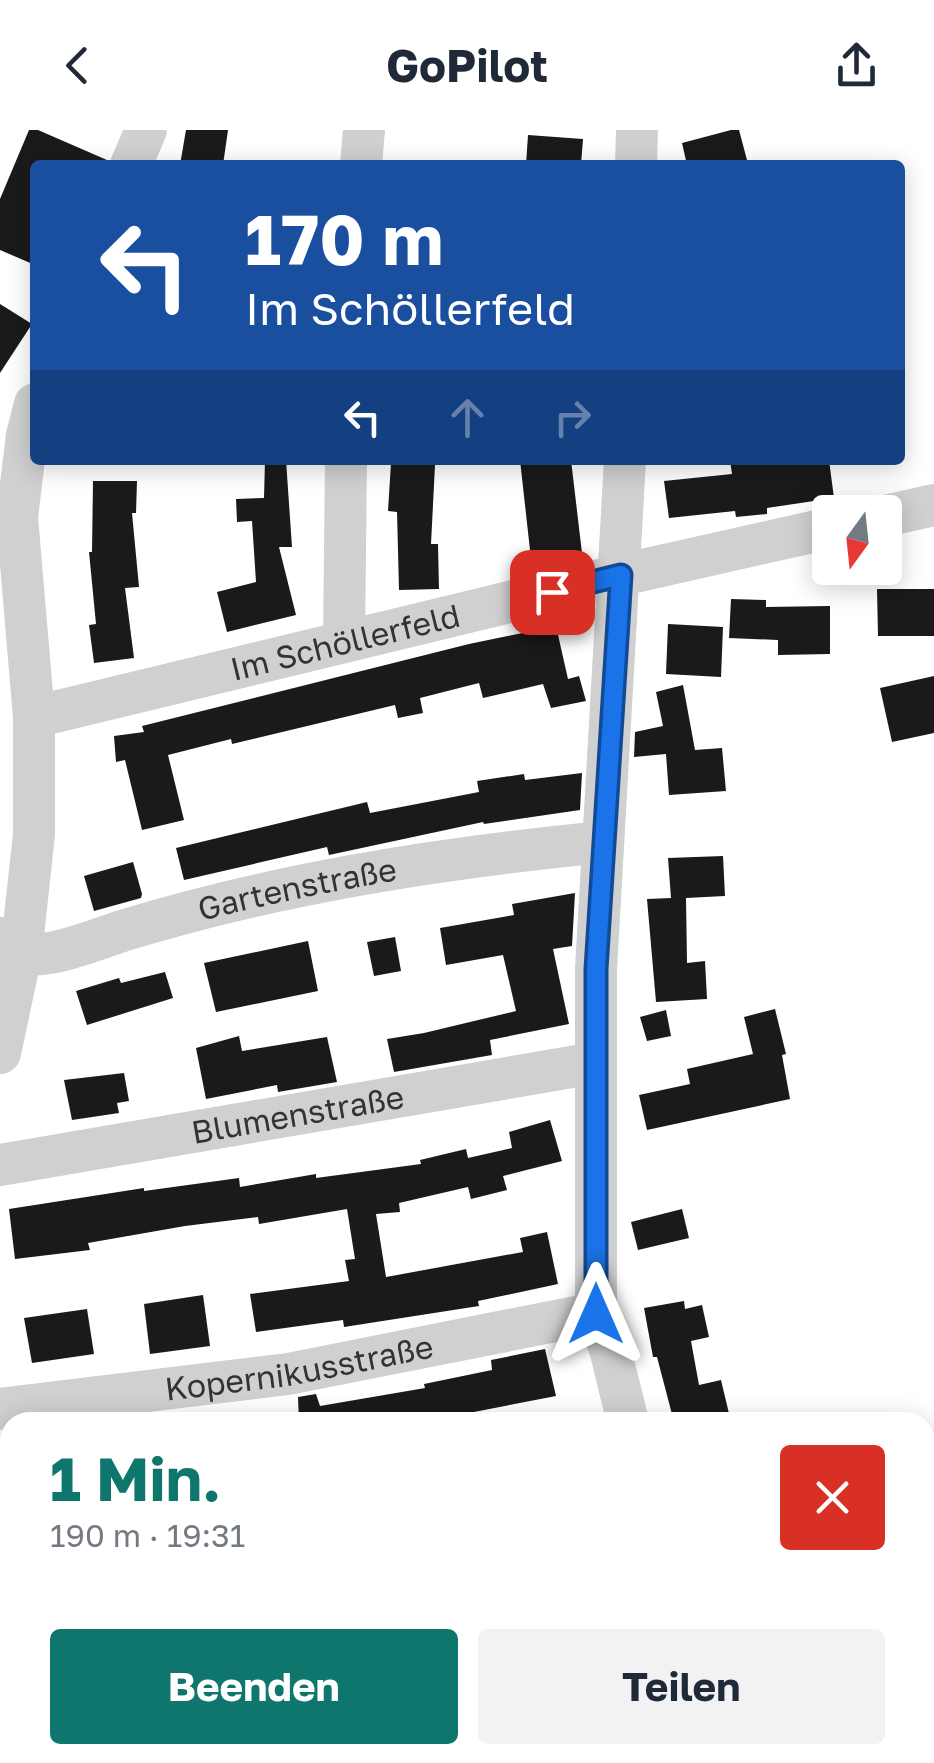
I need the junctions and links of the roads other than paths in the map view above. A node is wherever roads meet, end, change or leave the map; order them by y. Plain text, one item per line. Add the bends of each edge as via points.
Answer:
1 (146, 130) edge
2 (364, 130) edge
3 (637, 130) edge
4 (133, 160) edge
5 (361, 160) edge
6 (636, 160) edge
7 (30, 424) edge
8 (346, 465) edge
9 (625, 465) edge
10 (934, 504) edge
11 (902, 512) edge
12 (812, 532) edge
13 (621, 575) junction
14 (344, 642) junction
15 (34, 717) junction
16 (603, 842) junction
17 (10, 946) edge
18 (0, 1053) edge
19 (594, 1063) junction
20 (0, 1165) edge
21 (596, 1314) junction
22 (0, 1410) edge
23 (626, 1412) edge

1 - 4 street
2 - 5 street
3 - 6 street
7 - 15 street via 17,517
8 - 14 street
9 - 13 street
10 - 11 street
12 - 13 street, Im Schöllerfeld
13 - 14 street, Im Schöllerfeld
13 - 16 street
14 - 15 street, Im Schöllerfeld
15 - 17 street via 34,834
16 - 17 street, Gartenstraße via 477,854 306,884 54,952
16 - 19 street
17 - 18 street
19 - 20 street, Blumenstraße
19 - 21 street
21 - 22 street, Kopernikusstraße via 288,1374
21 - 23 street

